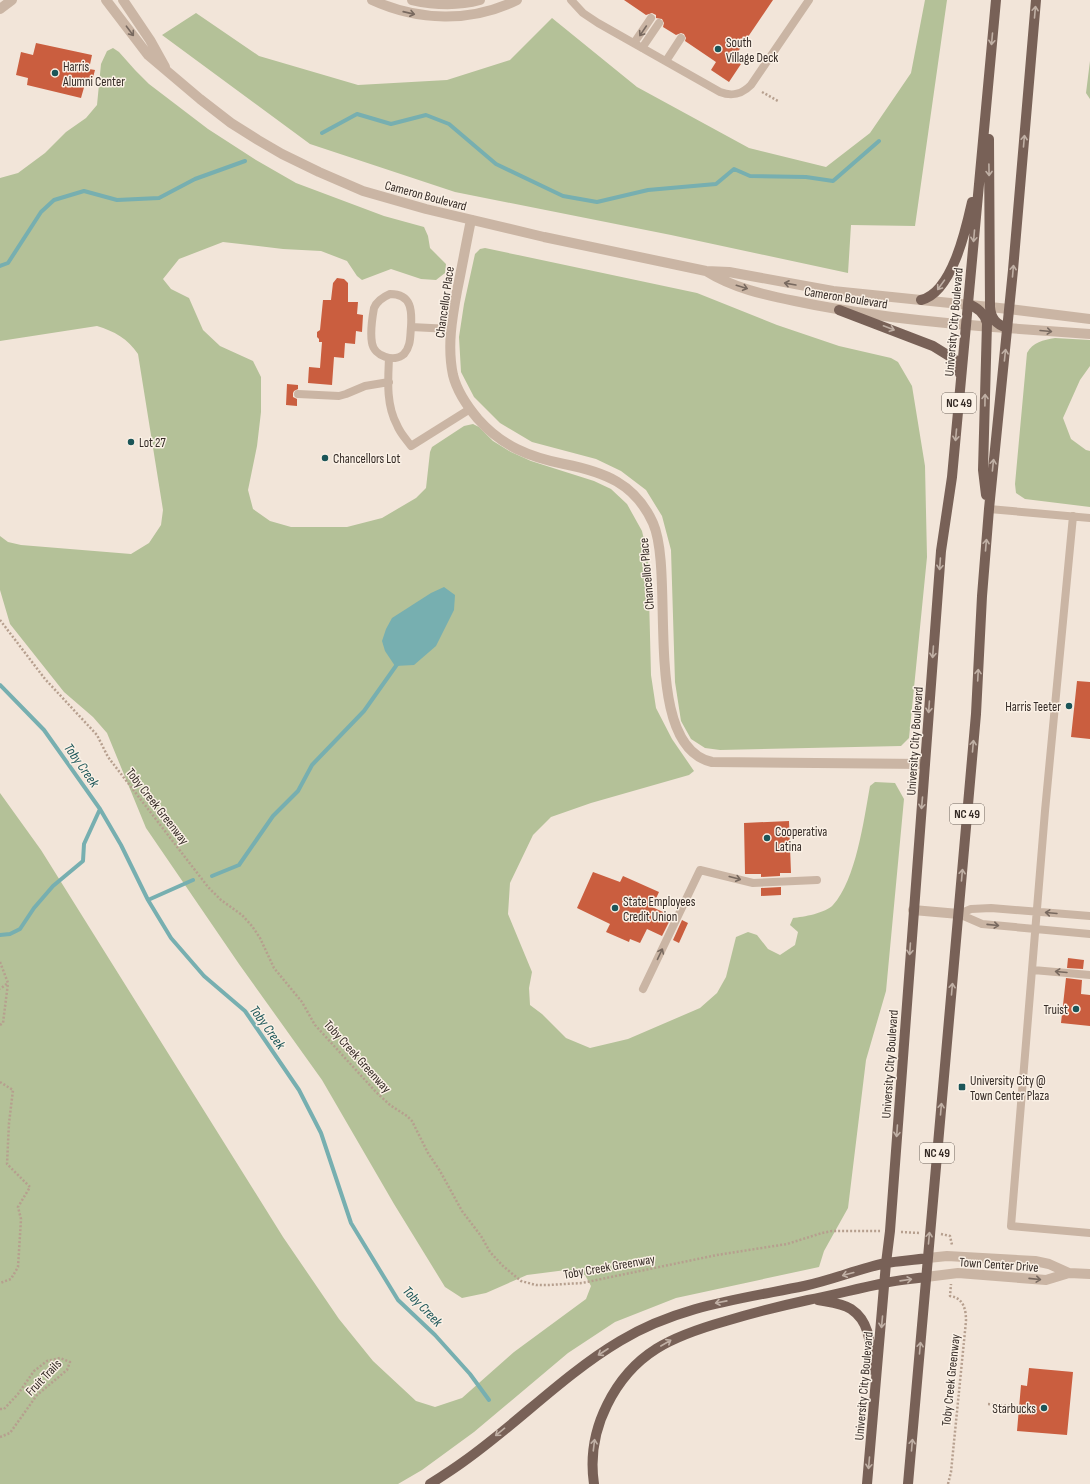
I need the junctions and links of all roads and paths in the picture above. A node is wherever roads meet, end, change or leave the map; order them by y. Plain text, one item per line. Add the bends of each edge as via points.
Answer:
1 (12, 0) edge
2 (106, 0) edge
3 (123, 0) edge
4 (372, 0) edge
5 (412, 0) edge
6 (480, 0) edge
7 (517, 0) edge
8 (571, 0) edge
9 (809, 0) edge
10 (996, 0) edge
11 (1036, 0) edge
12 (0, 9) edge
13 (651, 18) dead end
14 (658, 23) dead end
15 (681, 38) dead end
16 (634, 43) junction
17 (642, 48) junction
18 (666, 61) junction
19 (169, 73) junction
20 (988, 89) junction
21 (762, 92) dead end
22 (778, 101) dead end
23 (980, 169) junction
24 (471, 220) junction
25 (706, 271) junction
26 (921, 300) junction
27 (968, 304) junction
28 (990, 307) junction
29 (1009, 309) junction
30 (839, 310) junction
31 (1090, 319) edge
32 (966, 324) junction
33 (987, 326) junction
34 (411, 327) junction
35 (1007, 328) junction
36 (451, 329) junction
37 (1090, 334) edge
38 (389, 358) junction
39 (961, 380) junction
40 (389, 382) junction
41 (298, 394) dead end
42 (470, 409) junction
43 (989, 508) junction
44 (1073, 516) junction
45 (1090, 518) edge
46 (0, 616) edge
47 (1, 620) edge
48 (925, 764) junction
49 (816, 880) dead end
50 (913, 910) junction
51 (1037, 911) junction
52 (959, 914) junction
53 (1090, 916) edge
54 (1036, 930) junction
55 (1090, 934) edge
56 (0, 962) edge
57 (1033, 970) junction
58 (1090, 975) edge
59 (8, 983) junction
60 (0, 989) edge
61 (643, 989) dead end
62 (0, 1025) edge
63 (0, 1082) edge
64 (872, 1230) dead end
65 (907, 1232) dead end
66 (915, 1232) dead end
67 (945, 1234) dead end
68 (1090, 1234) edge
69 (952, 1243) dead end
70 (928, 1258) junction
71 (886, 1264) junction
72 (1069, 1273) junction
73 (1090, 1274) edge
74 (926, 1277) junction
75 (0, 1283) edge
76 (885, 1283) junction
77 (951, 1286) dead end
78 (814, 1299) junction
79 (875, 1396) junction
80 (988, 1404) dead end
81 (1015, 1406) dead end
82 (0, 1409) edge
83 (0, 1437) edge
84 (430, 1484) edge
85 (594, 1484) edge
86 (867, 1484) edge
87 (908, 1484) edge
88 (948, 1484) edge

1 - 12 street
2 -> 19 street, Cameron Boulevard via 148,55
3 - 19 street, Cameron Boulevard
4 -> 7 street via 407,13 441,17 479,13
5 - 6 street via 445,4
8 - 16 lane via 598,23
9 - 18 lane via 751,85 736,95 720,92
10 -> 20 main road, University City Boulevard / NC 49
29 -> 11 main road, NC 49
13 -> 16 lane
14 - 17 lane
15 - 18 lane
16 - 17 lane
17 - 18 lane
19 - 24 street, Cameron Boulevard via 231,122 298,162 383,198
20 - 23 main road, University City Boulevard / NC 49
20 -> 28 main road
21 - 22 path
23 -> 26 main road via 964,234 952,267 936,292
23 -> 27 main road, University City Boulevard / NC 49
24 - 25 street, Cameron Boulevard via 544,238
24 - 36 street, Chancellor Place
26 -> 25 street, Cameron Boulevard via 833,291 729,272
25 -> 30 street, Cameron Boulevard via 739,286
26 - 27 street, Cameron Boulevard
27 - 28 street, Cameron Boulevard
27 - 32 main road, University City Boulevard / NC 49
27 - 33 main road via 982,313
28 - 29 street, Cameron Boulevard
28 - 35 main road via 994,321
29 - 31 street, Cameron Boulevard
29 - 35 main road, NC 49
30 - 32 street, Cameron Boulevard
30 -> 39 main road, NC 49 via 946,353 958,365
32 - 33 street, Cameron Boulevard
32 - 39 main road, University City Boulevard / NC 49
33 - 35 street, Cameron Boulevard
43 -> 33 main road via 984,470
34 - 36 lane
34 - 38 lane via 410,342 406,351 398,357
34 - 38 lane via 411,307 403,298 390,294 376,304 372,343 378,352
35 -> 37 street, Cameron Boulevard
43 -> 35 main road, NC 49
36 - 42 street, Chancellor Place via 453,375
38 - 40 lane
39 -> 48 main road, University City Boulevard / NC 49 via 952,477 941,551
40 - 41 lane via 365,386 339,396
40 - 42 lane via 389,397 394,419 411,446
42 - 48 street, Chancellor Place via 491,432 517,450 606,476 631,491 643,505 654,524 660,548 668,696 679,732 696,755 705,760 729,763
43 - 44 lane
52 -> 43 main road, NC 49 via 976,714
44 - 45 lane
44 - 51 lane
46 - 47 path, Toby Creek Greenway
47 - 64 path, Toby Creek Greenway via 45,679 91,727 108,757 208,887 247,920 260,938 274,968 302,1002 316,1025 376,1092 412,1121 469,1221 496,1259 513,1276 536,1285 582,1283 717,1255 787,1244 827,1232
48 -> 50 main road, University City Boulevard / NC 49
61 -> 49 lane via 700,870 753,883
50 - 52 street
50 -> 71 main road, University City Boulevard / NC 49
51 - 52 lane via 980,908
53 -> 51 lane
51 - 54 lane
52 -> 54 lane via 982,924
70 -> 52 main road, NC 49
54 - 55 lane
54 - 57 lane
56 - 59 path
58 -> 57 lane
57 - 68 lane via 1011,1226
59 - 60 path
59 - 62 path via 3,1023
63 - 75 path via 13,1090 7,1164 30,1187 18,1207 21,1219 18,1267 11,1279
65 - 66 path
67 - 69 path via 950,1236
70 - 71 main road
70 - 72 street, Town Center Drive via 946,1256 1035,1262 1049,1264
70 - 74 main road, NC 49
71 - 76 main road, University City Boulevard / NC 49
71 -> 84 main road via 806,1285 707,1305 645,1327 596,1357 463,1462
72 - 73 street, Town Center Drive
74 -> 72 street, Town Center Drive via 958,1273 1046,1280
76 -> 74 main road
87 -> 74 main road, NC 49
76 - 78 main road
76 -> 79 main road, University City Boulevard / NC 49
77 - 88 path, Toby Creek Greenway via 950,1296 962,1303 966,1321
78 - 79 main road via 850,1308 861,1318 870,1337
85 -> 78 main road via 592,1459 602,1414 620,1383 644,1357 678,1336 695,1330 761,1310
79 -> 86 main road, University City Boulevard / NC 49
80 - 81 path
82 - 83 path, Fruit Trails via 4,1409 34,1371 47,1361 60,1358 70,1362 67,1370 37,1395 10,1433

